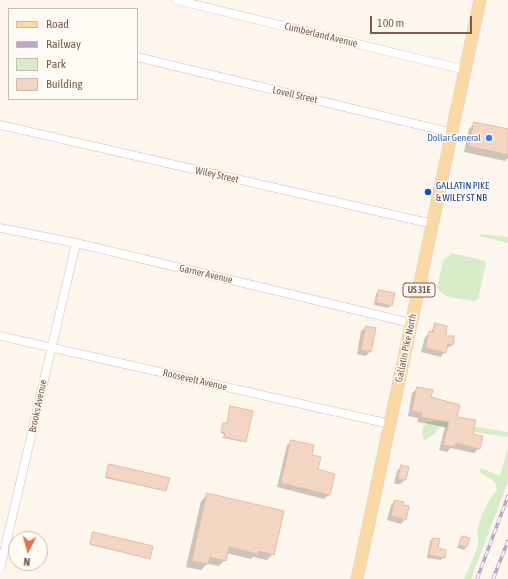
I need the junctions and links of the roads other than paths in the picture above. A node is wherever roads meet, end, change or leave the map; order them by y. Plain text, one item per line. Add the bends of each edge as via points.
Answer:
1 (176, 0) edge
2 (480, 0) edge
3 (138, 57) edge
4 (465, 70) junction
5 (0, 125) edge
6 (453, 133) junction
7 (434, 224) junction
8 (0, 228) edge
9 (76, 243) junction
10 (411, 323) junction
11 (0, 336) edge
12 (51, 347) junction
13 (390, 424) junction
14 (0, 569) edge
15 (357, 579) edge

1 - 4 street, Cumberland Avenue
2 - 4 main road, Gallatin Pike North / US 31E
3 - 6 street, Lovell Street
4 - 6 main road, Gallatin Pike North / US 31E
5 - 7 street, Wiley Street
6 - 7 main road, Gallatin Pike North / US 31E
7 - 10 main road, Gallatin Pike North / US 31E
8 - 9 street, Garner Avenue
9 - 10 street, Garner Avenue
9 - 12 street, Brooks Avenue
10 - 13 main road, Gallatin Pike North / US 31E
11 - 12 street, Roosevelt Avenue
12 - 13 street, Roosevelt Avenue
12 - 14 street, Brooks Avenue
13 - 15 main road, Gallatin Pike North / US 31E

